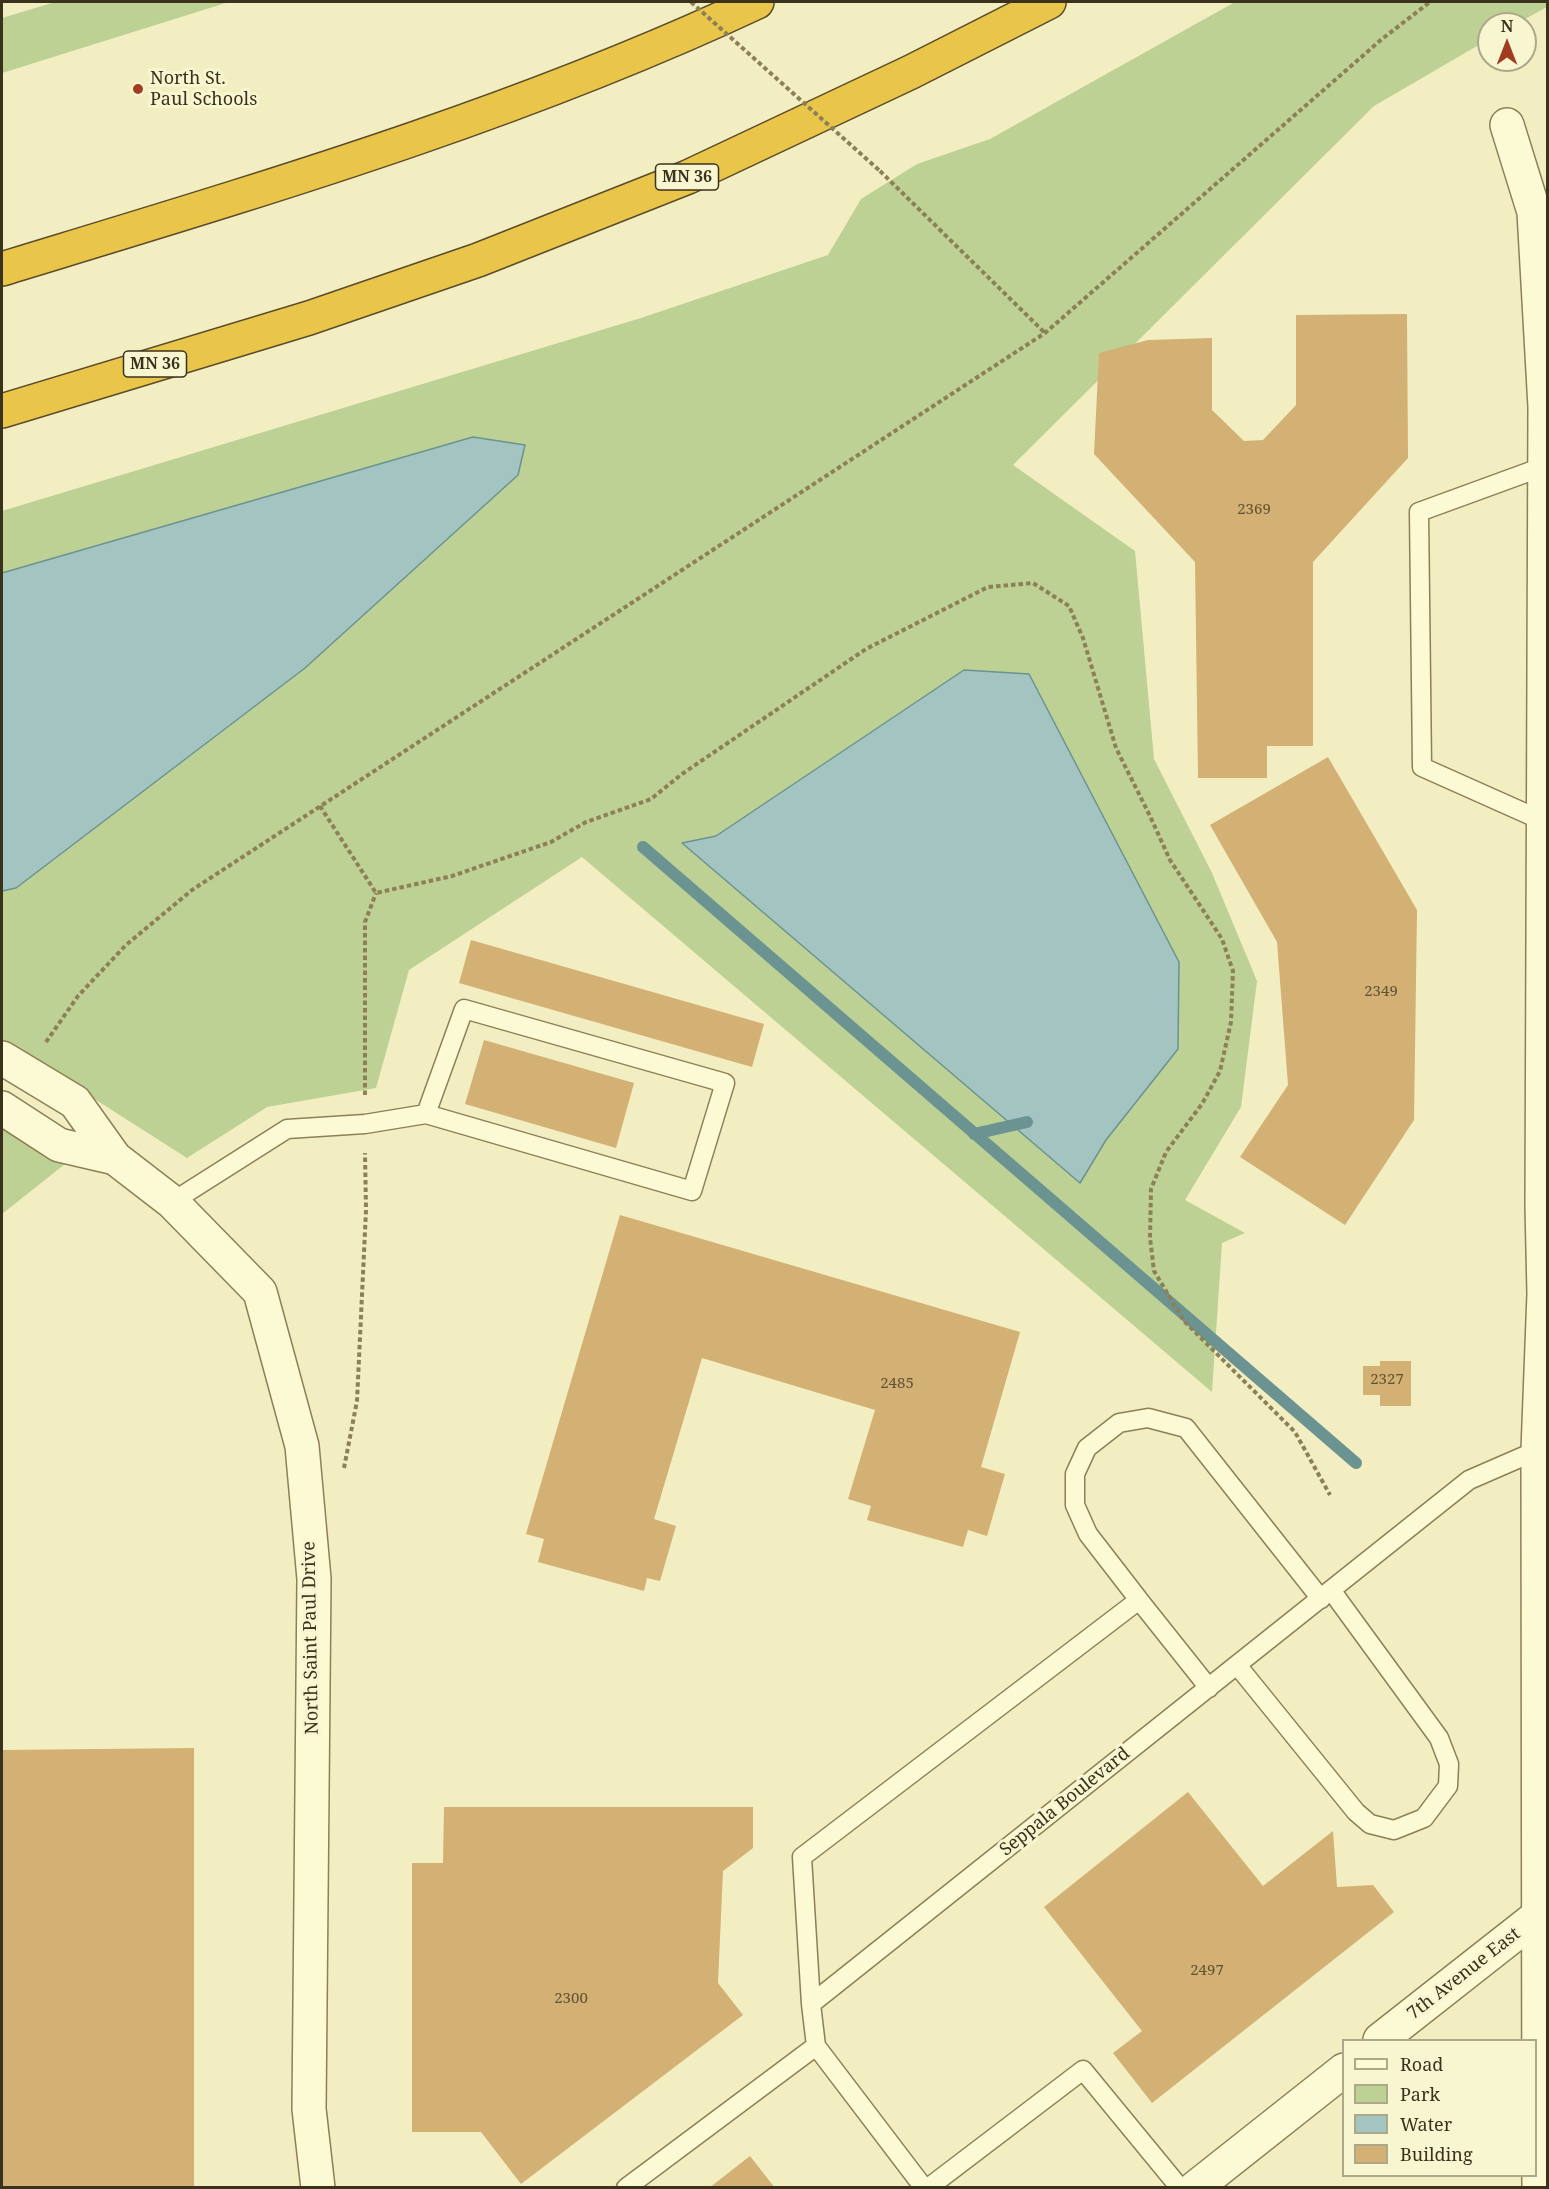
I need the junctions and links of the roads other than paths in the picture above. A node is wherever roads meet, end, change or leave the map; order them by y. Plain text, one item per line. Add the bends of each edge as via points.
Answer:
1 (757, 2) edge
2 (1049, 2) edge
3 (1507, 125) dead end
4 (2, 269) edge
5 (1546, 407) edge
6 (2, 411) edge
7 (1545, 466) junction
8 (1543, 821) junction
9 (1545, 1014) edge
10 (14, 1065) edge
11 (2, 1108) edge
12 (426, 1114) junction
13 (115, 1158) junction
14 (172, 1202) junction
15 (1543, 1447) edge
16 (1326, 1594) junction
17 (1139, 1600) junction
18 (1237, 1665) junction
19 (1209, 1688) junction
20 (1543, 1911) edge
21 (811, 2004) junction
22 (1381, 2039) edge
23 (816, 2046) junction
24 (1342, 2072) edge
25 (318, 2187) edge
26 (626, 2187) edge
27 (926, 2187) edge
28 (1180, 2187) edge
29 (1195, 2187) edge
30 (1539, 2187) edge

1 - 4 highway via 496,111 305,176
2 - 6 highway, MN 36 via 688,177 478,260 309,318
3 - 5 street via 1534,212
5 - 7 street
7 - 8 street
7 - 8 lane via 1419,512 1422,767
8 - 9 street
9 - 15 street
10 - 13 street, North Saint Paul Drive via 75,1102
11 - 13 street, North Saint Paul Drive via 59,1146
12 - 12 lane via 692,1191 725,1083 464,1010
12 - 14 lane via 365,1124 287,1129
13 - 14 street, North Saint Paul Drive
14 - 25 street, North Saint Paul Drive via 260,1292 302,1446 314,1579 309,2109
15 - 16 lane, Seppala Boulevard via 1470,1480
15 - 20 street
16 - 17 lane via 1186,1428 1149,1418 1119,1423 1111,1429 1087,1448 1075,1474 1075,1505 1088,1534
16 - 18 lane, Seppala Boulevard
16 - 18 lane via 1439,1738 1449,1764 1448,1786 1424,1818 1394,1830 1370,1824 1356,1812
17 - 19 lane
17 - 21 lane via 802,1857
18 - 19 lane, Seppala Boulevard
19 - 21 lane, Seppala Boulevard
20 - 22 street, 7th Avenue East
20 - 30 street
21 - 23 lane
23 - 26 lane
23 - 27 lane
24 - 29 street
27 - 28 lane via 1083,2070

